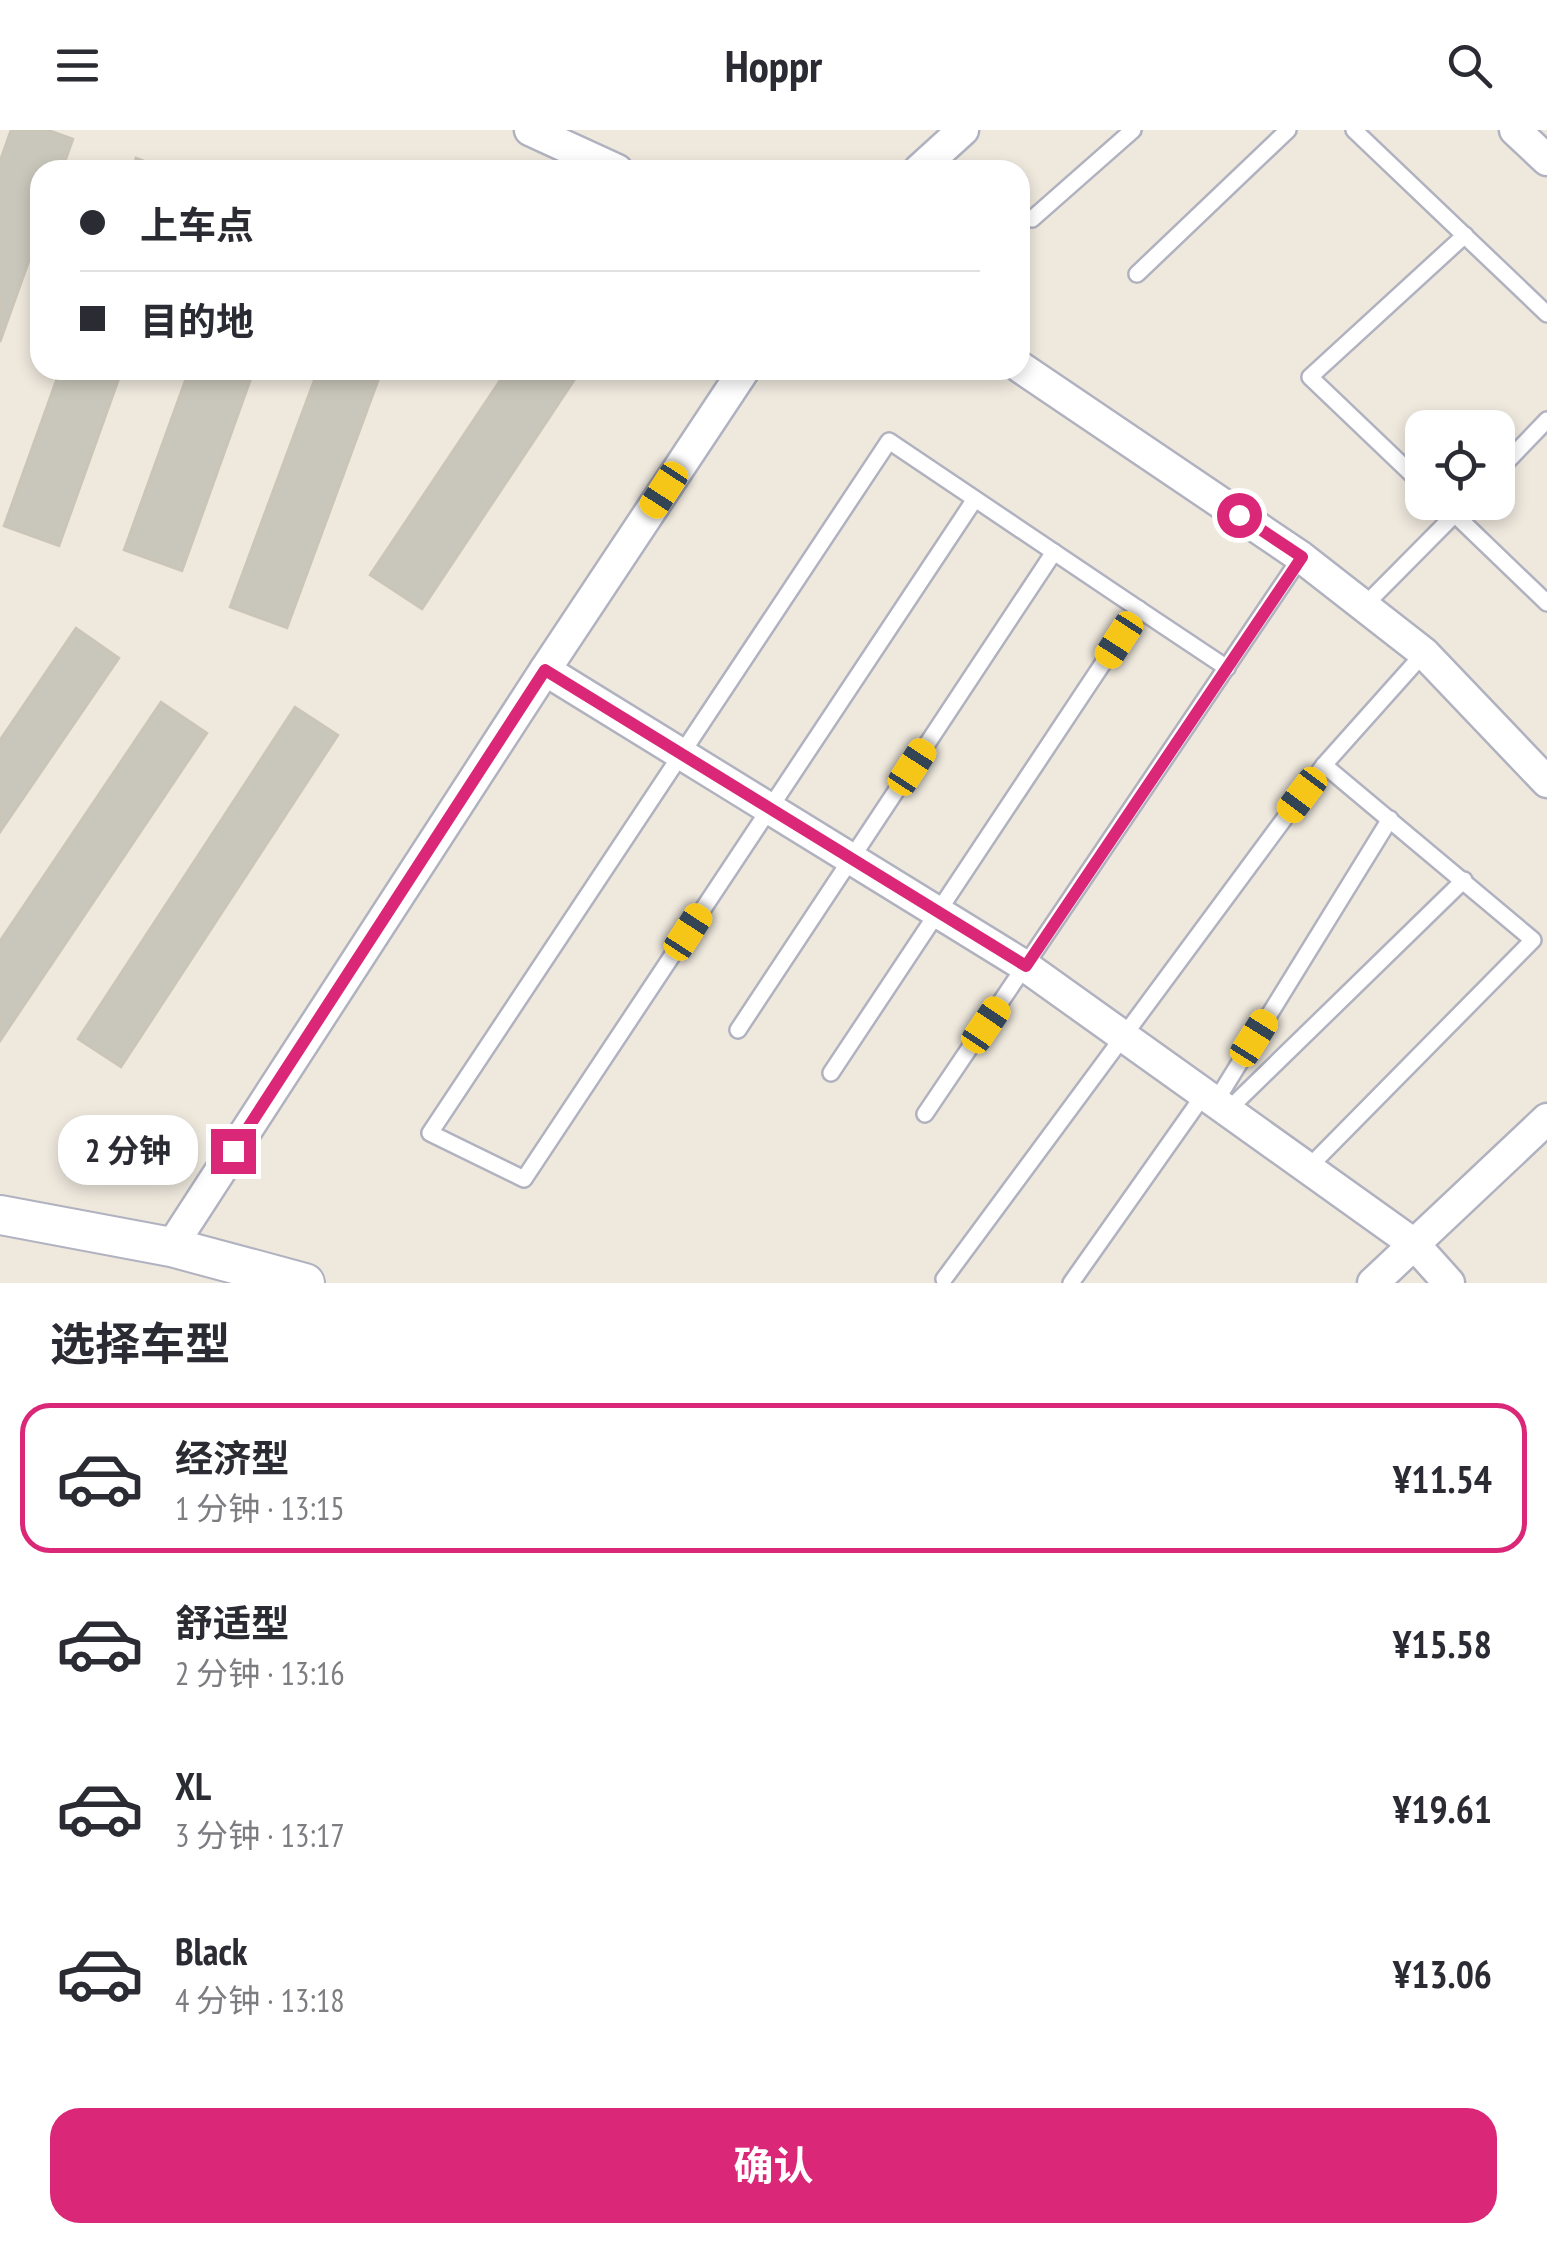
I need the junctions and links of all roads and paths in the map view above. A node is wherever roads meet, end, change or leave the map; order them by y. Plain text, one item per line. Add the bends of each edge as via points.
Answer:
1 (530, 130) edge
2 (963, 130) edge
3 (1133, 130) edge
4 (1288, 130) edge
5 (1354, 130) edge
6 (1515, 130) edge
7 (595, 160) edge
8 (929, 160) edge
9 (1547, 160) edge
10 (1032, 218) dead end
11 (1464, 235) junction
12 (1136, 274) dead end
13 (1547, 314) edge
14 (1030, 374) edge
15 (737, 380) edge
16 (1547, 420) edge
17 (1515, 453) edge
18 (1405, 468) edge
19 (975, 499) junction
20 (1449, 520) edge
21 (1470, 520) edge
22 (1054, 552) junction
23 (1302, 557) junction
24 (1547, 603) edge
25 (1364, 606) junction
26 (1139, 609) junction
27 (1424, 653) junction
28 (1227, 668) junction
29 (545, 670) junction
30 (682, 754) junction
31 (1324, 765) junction
32 (1547, 782) edge
33 (770, 808) junction
34 (1390, 819) junction
35 (851, 858) junction
36 (1464, 880) junction
37 (938, 912) junction
38 (1026, 966) junction
39 (738, 1030) dead end
40 (1124, 1036) junction
41 (831, 1073) dead end
42 (1216, 1101) junction
43 (926, 1114) dead end
44 (1547, 1118) edge
45 (1308, 1167) junction
46 (0, 1215) edge
47 (1414, 1244) junction
48 (171, 1248) junction
49 (944, 1279) dead end
50 (305, 1283) edge
51 (1071, 1283) edge
52 (1374, 1283) edge
53 (1450, 1283) edge

1 - 7 street
2 - 8 street
3 - 10 lane
4 - 12 lane
5 - 11 lane
6 - 9 street
11 - 13 lane
11 - 18 lane via 1310,377
14 - 23 street
15 - 29 street
16 - 17 lane
19 - 22 lane
19 - 30 lane via 889,442
19 - 33 lane
20 - 25 lane
21 - 24 lane
22 - 26 lane
22 - 35 lane
23 - 25 street
23 - 28 lane
25 - 27 street
26 - 28 lane
26 - 37 lane
27 - 31 lane
27 - 32 street
28 - 38 lane
29 - 30 street
29 - 48 street
30 - 33 street
30 - 33 lane via 430,1133 524,1179
31 - 34 lane
31 - 40 lane
33 - 35 street
34 - 36 lane
34 - 42 lane
35 - 37 street
35 - 39 lane
36 - 42 lane
36 - 45 lane via 1533,940
37 - 38 street
37 - 41 lane
38 - 40 street
38 - 43 lane
40 - 42 street
40 - 49 lane
42 - 45 street
42 - 51 lane
44 - 47 street
45 - 47 street
46 - 48 street
47 - 52 street
47 - 53 street
48 - 50 street

